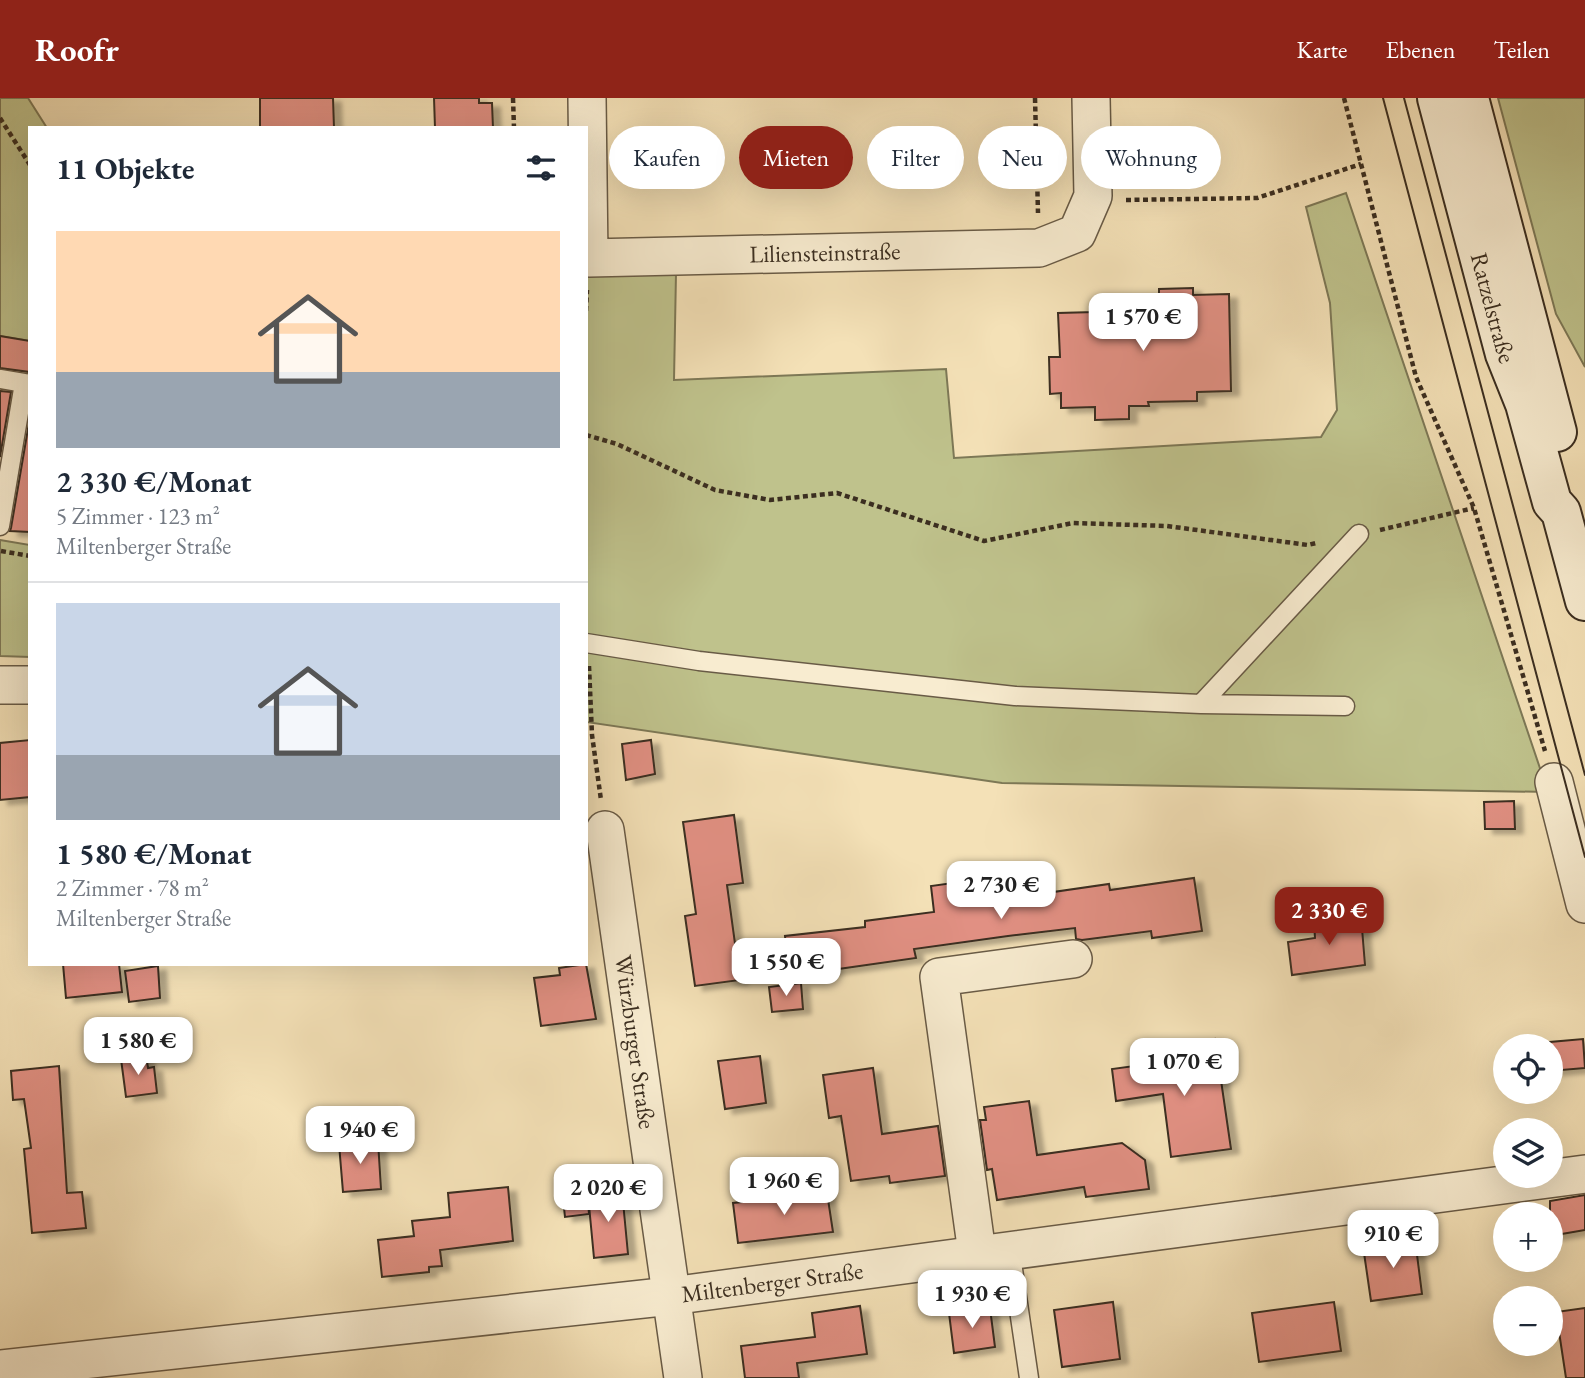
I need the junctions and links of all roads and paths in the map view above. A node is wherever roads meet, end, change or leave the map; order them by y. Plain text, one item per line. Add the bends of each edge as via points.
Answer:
1 (513, 98) edge
2 (587, 98) edge
3 (1035, 98) edge
4 (1091, 98) edge
5 (1344, 98) edge
6 (1437, 98) edge
7 (1469, 98) edge
8 (0, 118) edge
9 (514, 126) edge
10 (587, 126) edge
11 (28, 162) edge
12 (1361, 164) junction
13 (588, 178) edge
14 (1114, 201) dead end
15 (1039, 248) junction
16 (0, 379) edge
17 (27, 384) edge
18 (588, 436) edge
19 (1475, 508) junction
20 (1573, 511) edge
21 (0, 526) edge
22 (1359, 534) junction
23 (0, 551) edge
24 (28, 556) edge
25 (1585, 601) edge
26 (588, 643) edge
27 (588, 661) edge
28 (0, 685) edge
29 (28, 685) edge
30 (1201, 704) junction
31 (1345, 706) dead end
32 (1554, 782) joint
33 (605, 830) joint
34 (1585, 904) edge
35 (1073, 959) dead end
36 (1585, 1174) edge
37 (994, 1251) junction
38 (671, 1296) junction
39 (0, 1369) edge
40 (683, 1378) edge
41 (1029, 1378) edge

1 - 9 path
2 - 10 street, Liliensteinstraße
3 - 15 path
4 - 15 street, Liliensteinstraße via 1091,202 1077,233
5 - 12 path
6 - 20 main road, Ratzelstraße via 1505,354 1525,404 1552,502
7 - 20 main road, Ratzelstraße
8 - 11 path
12 - 14 path via 1257,198
12 - 19 path via 1416,377
13 - 15 street, Liliensteinstraße via 589,258
16 - 17 lane
17 - 21 lane
18 - 22 path via 617,444 715,490 770,500 836,493 984,541 1073,523 1167,526 1308,545
19 - 22 path
19 - 32 path
20 - 25 main road, Ratzelstraße
22 - 30 lane
23 - 24 path
26 - 30 lane via 699,661 1015,696
27 - 33 path
28 - 29 street
30 - 31 lane
32 - 34 street
33 - 38 street, Würzburger Straße
35 - 37 street via 939,977
36 - 37 street, Miltenberger Straße
37 - 38 street, Miltenberger Straße
37 - 41 lane
38 - 39 street, Miltenberger Straße
38 - 40 street, Würzburger Straße

